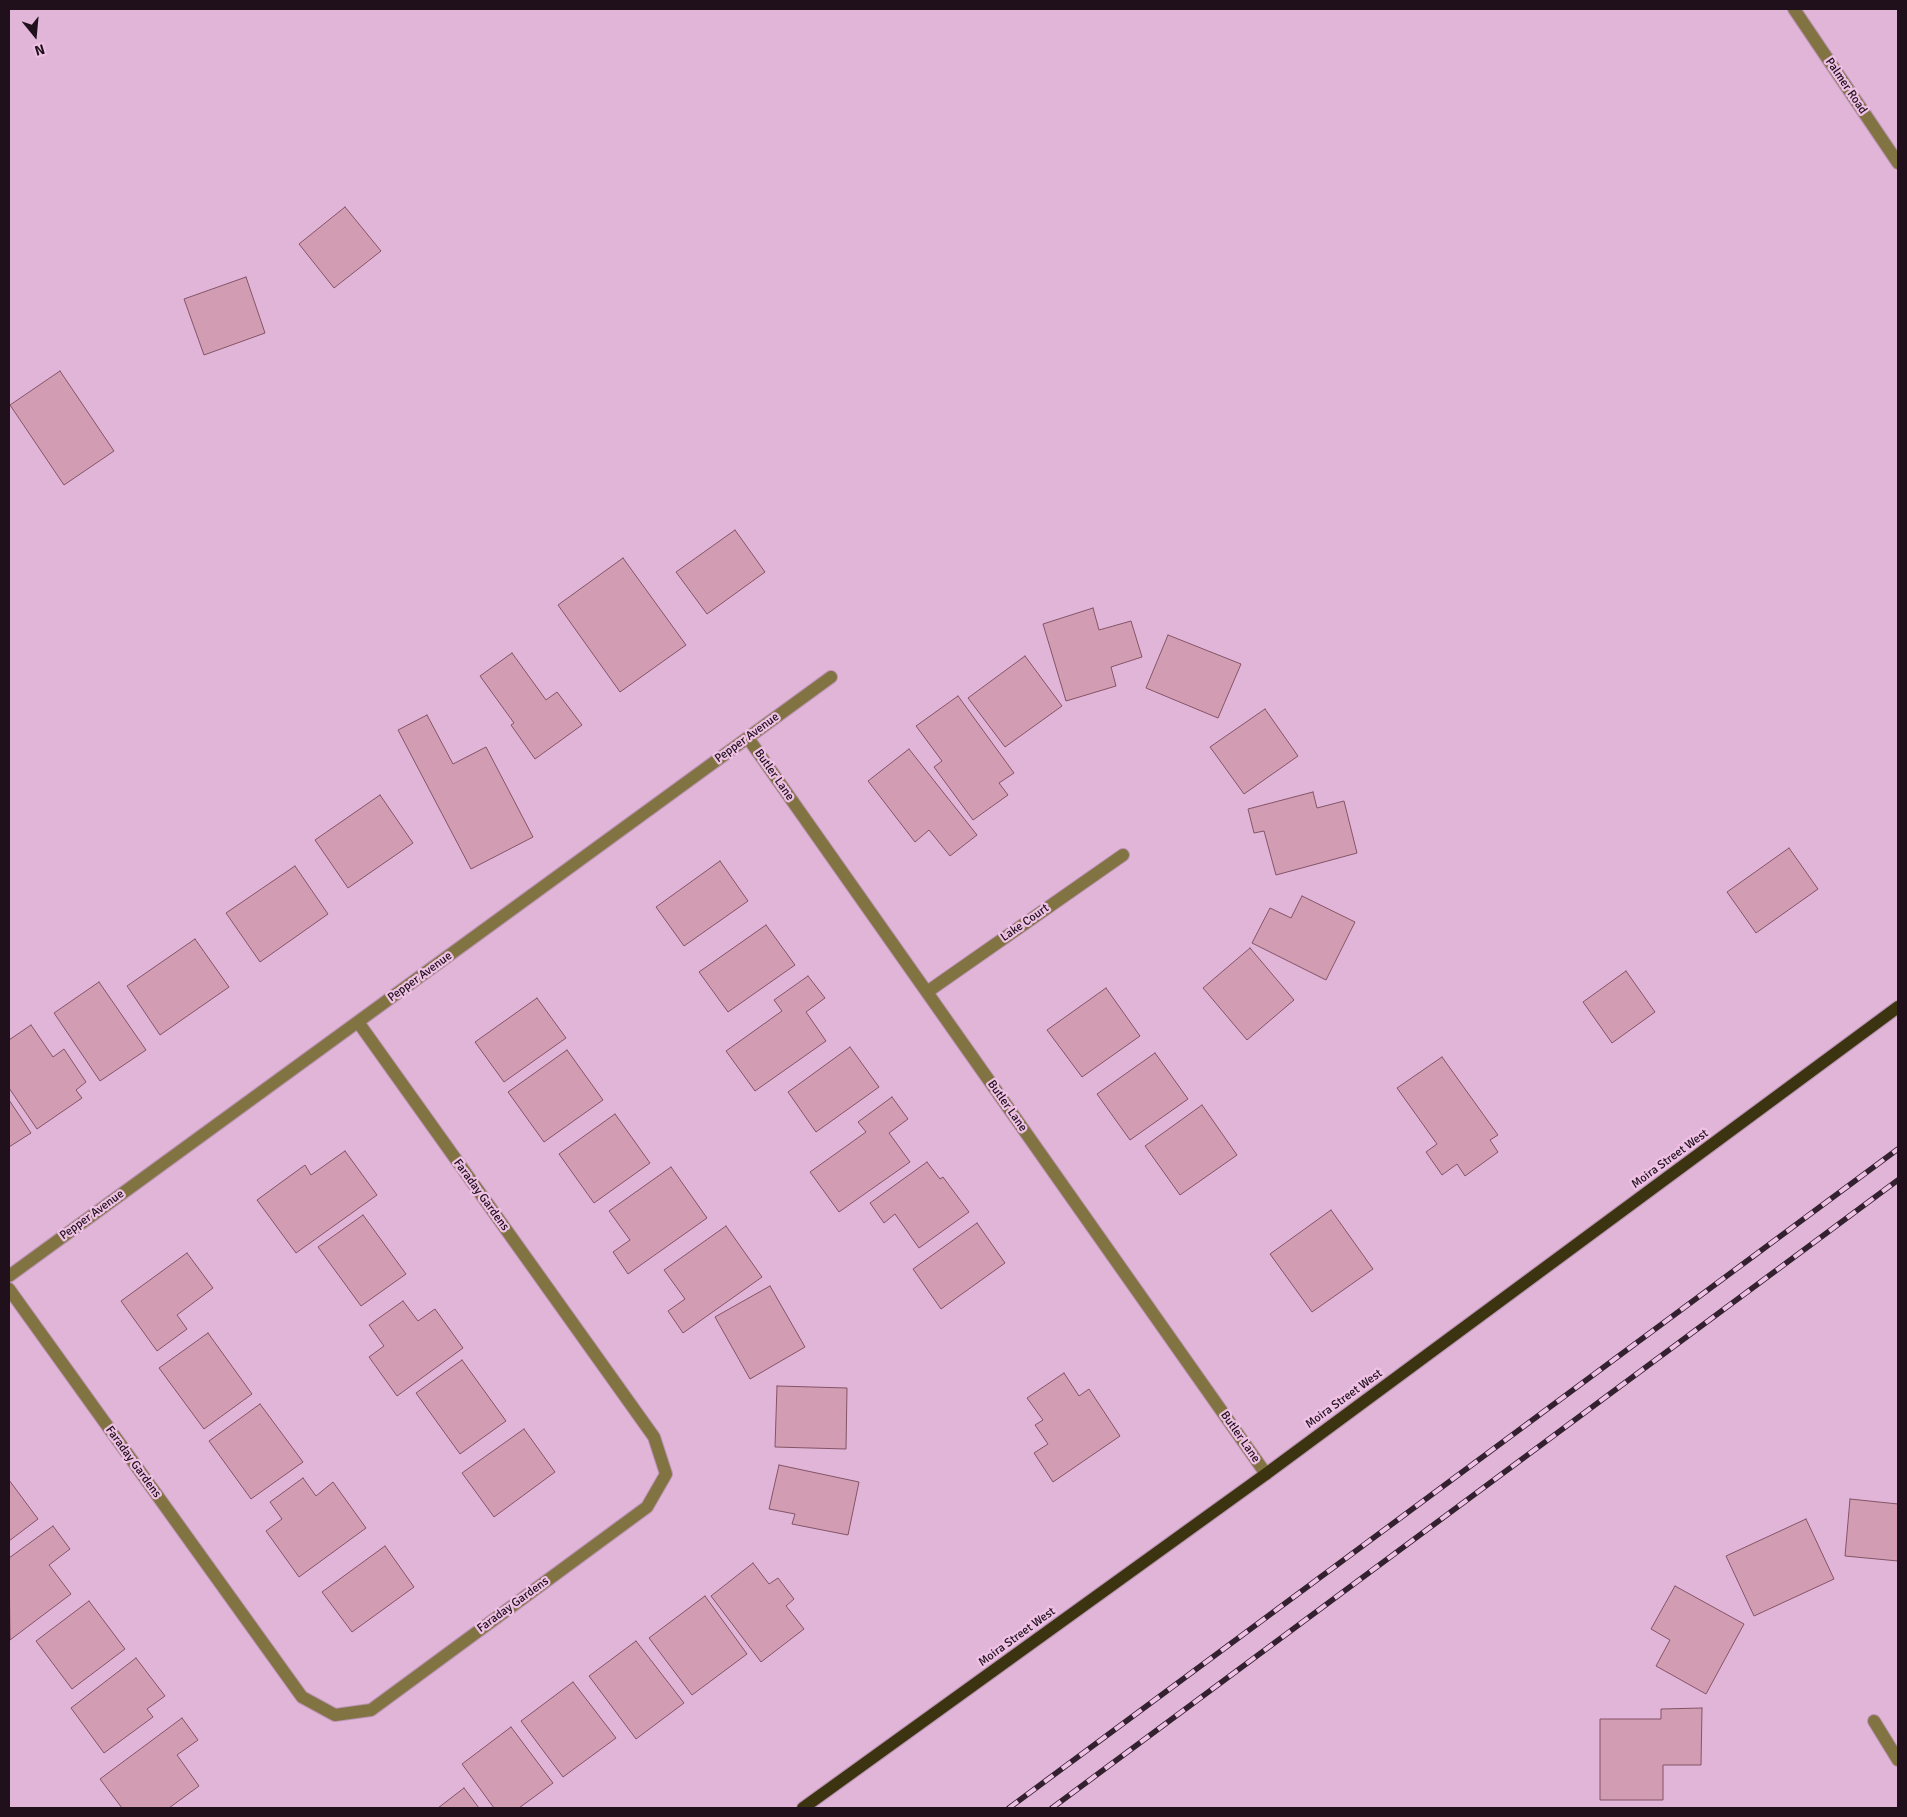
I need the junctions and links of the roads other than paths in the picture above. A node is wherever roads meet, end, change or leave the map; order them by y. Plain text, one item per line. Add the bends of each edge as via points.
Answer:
1 (1794, 9) edge
2 (1898, 163) edge
3 (830, 677) dead end
4 (748, 738) junction
5 (1123, 855) dead end
6 (927, 992) junction
7 (1898, 1007) edge
8 (358, 1022) junction
9 (9, 1276) edge
10 (9, 1289) edge
11 (1266, 1474) junction
12 (1874, 1721) dead end
13 (1898, 1760) edge
14 (803, 1808) edge

1 - 2 street, Palmer Road
3 - 4 street, Pepper Avenue
4 - 6 street, Butler Lane
4 - 8 street, Pepper Avenue
5 - 6 street, Lake Court
6 - 11 street, Butler Lane
7 - 11 main road, Moira Street West
8 - 9 street, Pepper Avenue
8 - 10 street, Faraday Gardens via 654,1437 666,1474 647,1507 371,1710 334,1715 302,1697
11 - 14 main road, Moira Street West
12 - 13 street

